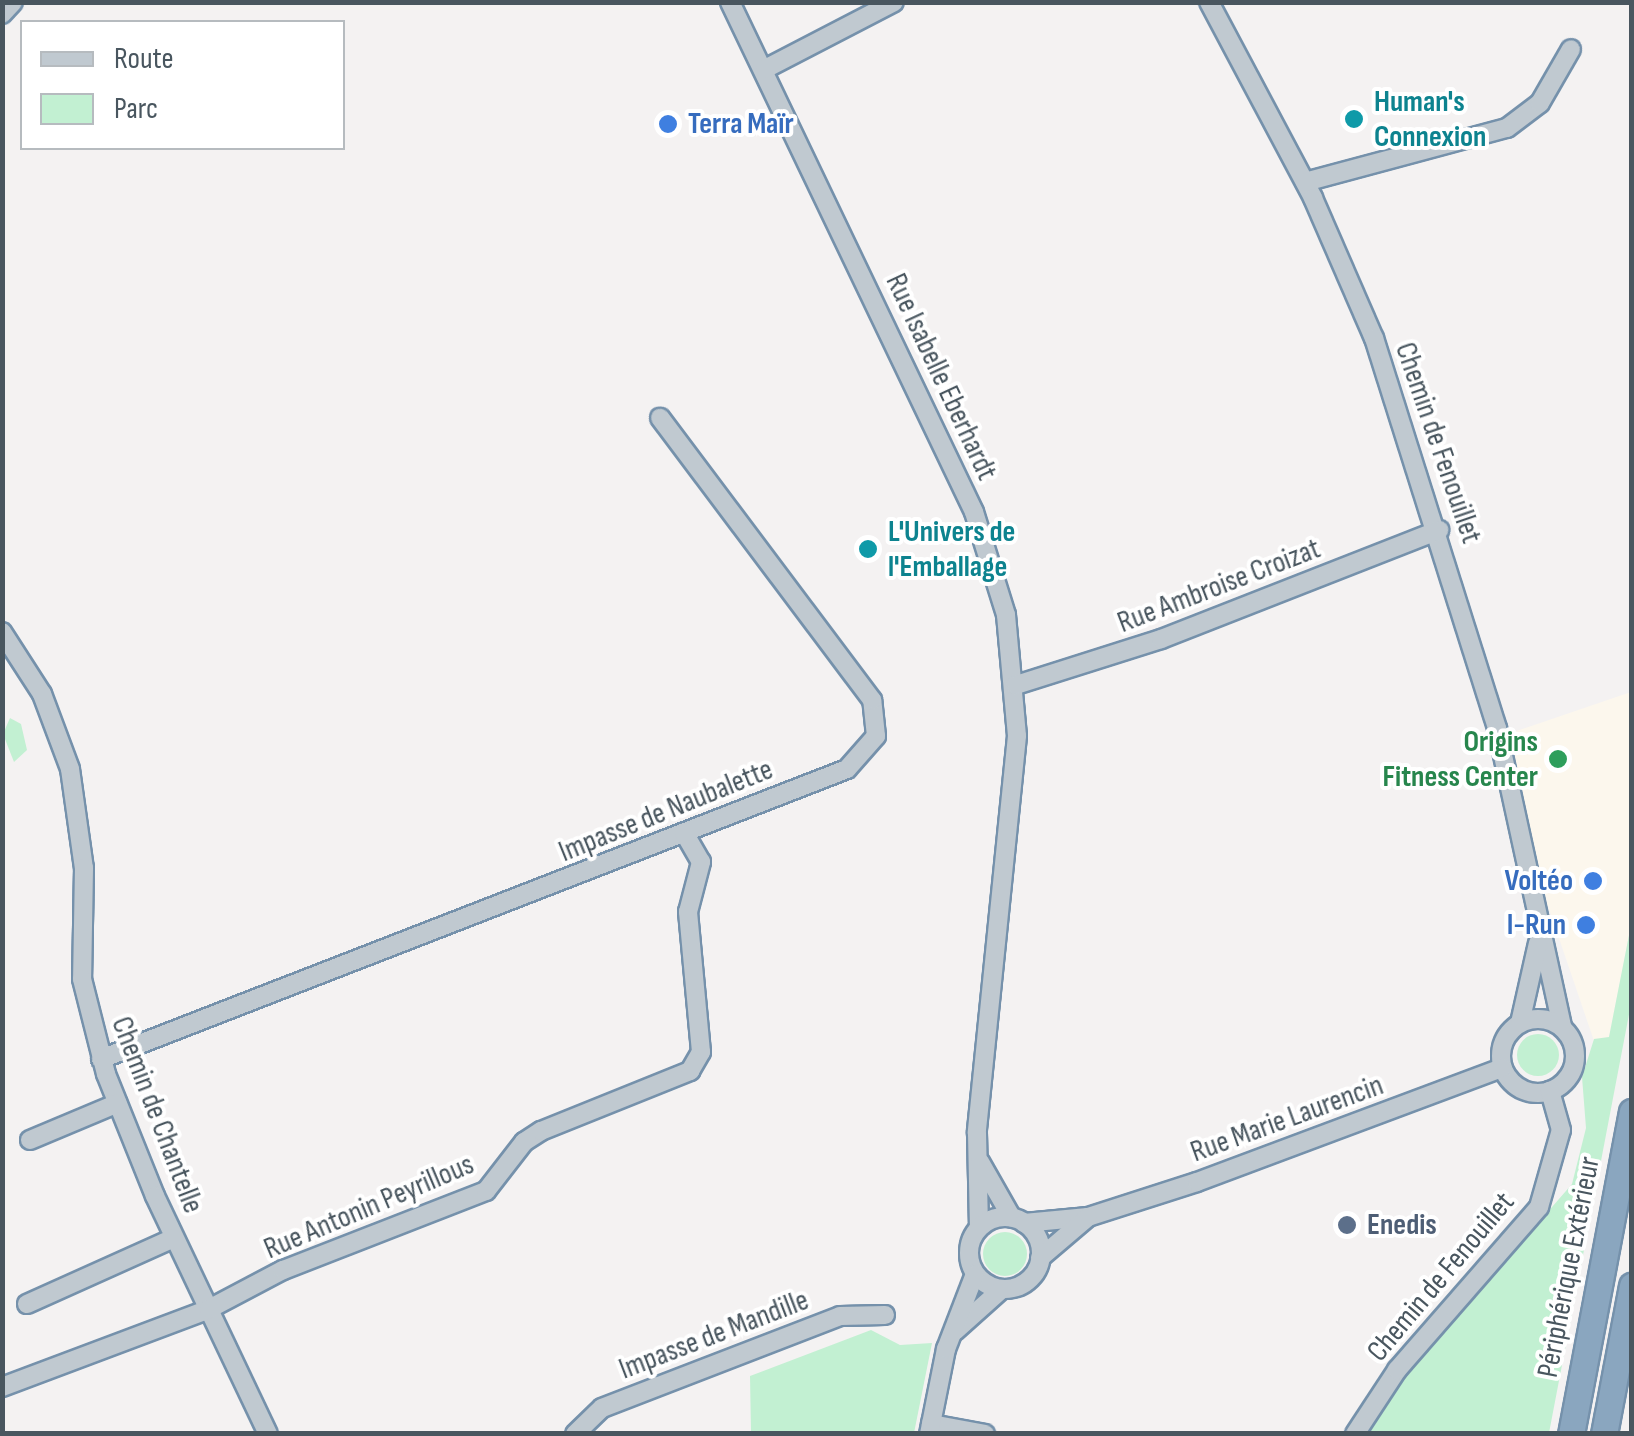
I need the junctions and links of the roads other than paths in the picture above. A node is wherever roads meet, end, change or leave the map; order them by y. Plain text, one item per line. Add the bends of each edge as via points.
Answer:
1 (14, 2) edge
2 (730, 2) edge
3 (894, 2) edge
4 (1209, 2) edge
5 (2, 14) edge
6 (1571, 49) dead end
7 (765, 69) junction
8 (1305, 182) junction
9 (660, 418) dead end
10 (1439, 530) junction
11 (2, 632) edge
12 (1016, 685) junction
13 (684, 833) junction
14 (1540, 928) junction
15 (1520, 1023) junction
16 (1562, 1028) junction
17 (101, 1059) junction
18 (1502, 1068) junction
19 (1550, 1091) junction
20 (118, 1103) junction
21 (1632, 1112) edge
22 (30, 1140) dead end
23 (978, 1157) junction
24 (1088, 1217) junction
25 (1018, 1220) junction
26 (979, 1228) junction
27 (174, 1238) junction
28 (1040, 1258) junction
29 (975, 1274) junction
30 (1632, 1286) edge
31 (1002, 1290) junction
32 (27, 1304) dead end
33 (210, 1309) junction
34 (885, 1315) dead end
35 (951, 1335) junction
36 (2, 1387) edge
37 (930, 1429) edge
38 (268, 1434) edge
39 (574, 1434) edge
40 (985, 1434) edge
41 (1355, 1434) edge
42 (1571, 1434) edge
43 (1604, 1434) edge

1 - 5 street
2 - 7 street, Rue Isabelle Eberhardt
3 - 7 street
4 - 8 street, Chemin de Fenouillet
6 - 8 street via 1540,102 1507,128
7 - 12 street, Rue Isabelle Eberhardt via 974,512 1006,615
8 - 10 street, Chemin de Fenouillet via 1367,322
9 - 13 street, Impasse de Naubalette via 872,700 876,736 847,769
10 - 12 street, Rue Ambroise Croizat via 1161,639
10 - 14 street, Chemin de Fenouillet via 1497,728
11 - 17 street, Chemin de Chantelle via 49,710 74,786 84,868 82,979
12 - 23 street, Rue Isabelle Eberhardt via 1015,776
13 - 17 street, Impasse de Naubalette
13 - 33 street, Rue Antonin Peyrillous via 701,862 688,912 696,1066 541,1131 486,1191 282,1270
14 - 15 street, Chemin de Fenouillet
14 - 16 street, Chemin de Fenouillet
15 - 16 street via 1537,1019
15 - 18 street via 1505,1038
16 - 19 street via 1575,1062
17 - 20 street, Chemin de Chantelle
18 - 19 street via 1521,1090
18 - 24 street, Rue Marie Laurencin
19 - 41 street, Chemin de Fenouillet via 1560,1130 1538,1207 1397,1370
20 - 22 street
20 - 27 street, Chemin de Chantelle
21 - 42 highway, Périphérique Extérieur
23 - 25 street
23 - 26 street, Rue Isabelle Eberhardt
24 - 25 street, Rue Marie Laurencin
24 - 28 street, Rue Marie Laurencin
25 - 26 street
25 - 28 street via 1038,1238
26 - 29 street via 968,1250
27 - 32 street
27 - 33 street, Chemin de Chantelle
28 - 31 street via 1028,1282
29 - 31 street
29 - 35 street
30 - 43 highway
31 - 35 street
33 - 36 street
33 - 38 street, Chemin de Chantelle
34 - 39 street, Impasse de Mandille via 840,1316 602,1408
35 - 37 street
37 - 40 street

